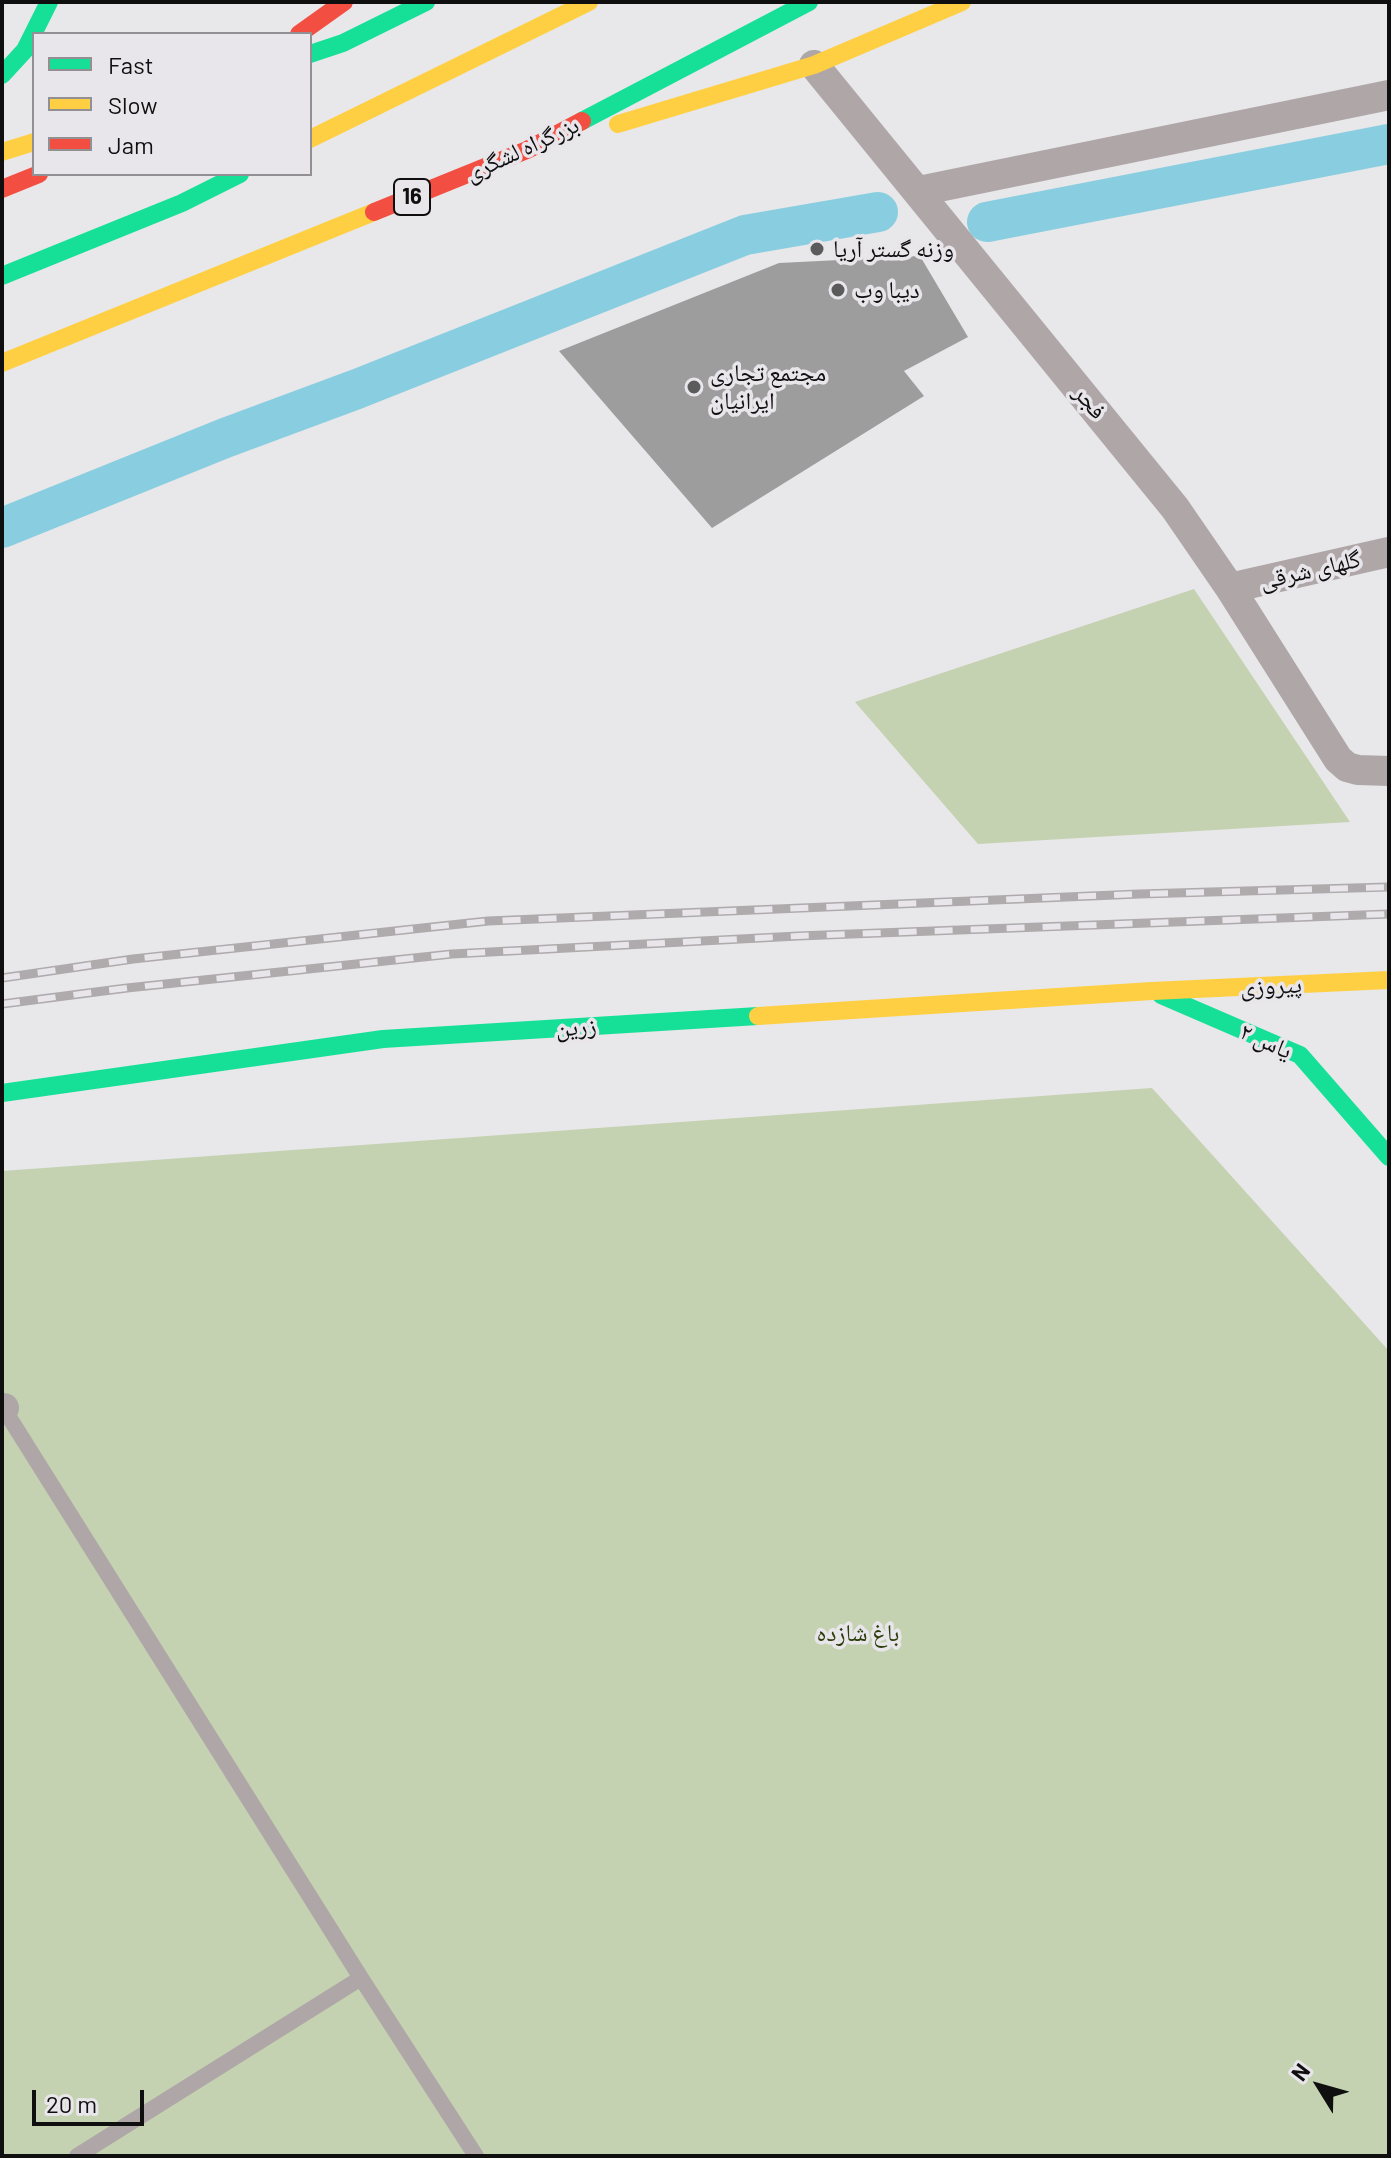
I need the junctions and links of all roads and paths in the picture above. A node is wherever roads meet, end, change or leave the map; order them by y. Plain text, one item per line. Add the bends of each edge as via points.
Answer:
1 (49, 2) edge
2 (344, 2) edge
3 (426, 2) edge
4 (589, 2) edge
5 (809, 2) edge
6 (962, 2) edge
7 (34, 32) edge
8 (302, 32) edge
9 (32, 36) edge
10 (312, 53) edge
11 (814, 65) junction
12 (2, 75) edge
13 (1389, 95) edge
14 (312, 138) edge
15 (32, 143) edge
16 (527, 150) junction
17 (2, 152) edge
18 (34, 176) edge
19 (236, 176) edge
20 (2, 189) edge
21 (919, 191) junction
22 (2, 276) edge
23 (2, 363) edge
24 (1389, 552) edge
25 (1230, 588) junction
26 (1389, 771) edge
27 (1389, 980) edge
28 (1152, 991) junction
29 (2, 1093) edge
30 (1389, 1157) edge
31 (3, 1408) edge
32 (361, 1978) junction
33 (77, 2156) edge
34 (476, 2156) edge

1 - 7 main road
2 - 8 main road
3 - 10 main road
4 - 14 main road
5 - 16 main road, بزرگراه لشگری / 16
6 - 11 main road
9 - 12 main road
11 - 16 main road
11 - 21 street, فجر
13 - 21 street
15 - 17 main road
16 - 23 main road, بزرگراه لشگری / 16
18 - 20 main road
19 - 22 main road
21 - 25 street, فجر via 1175,508
24 - 25 street, گلهای شرقی
25 - 26 street, فجر via 1338,759 1358,770
27 - 28 main road, پیروزی
28 - 29 main road, زرین via 383,1039
28 - 30 main road, یاس ۲ via 1300,1055
31 - 32 lane
32 - 33 lane
32 - 34 lane

